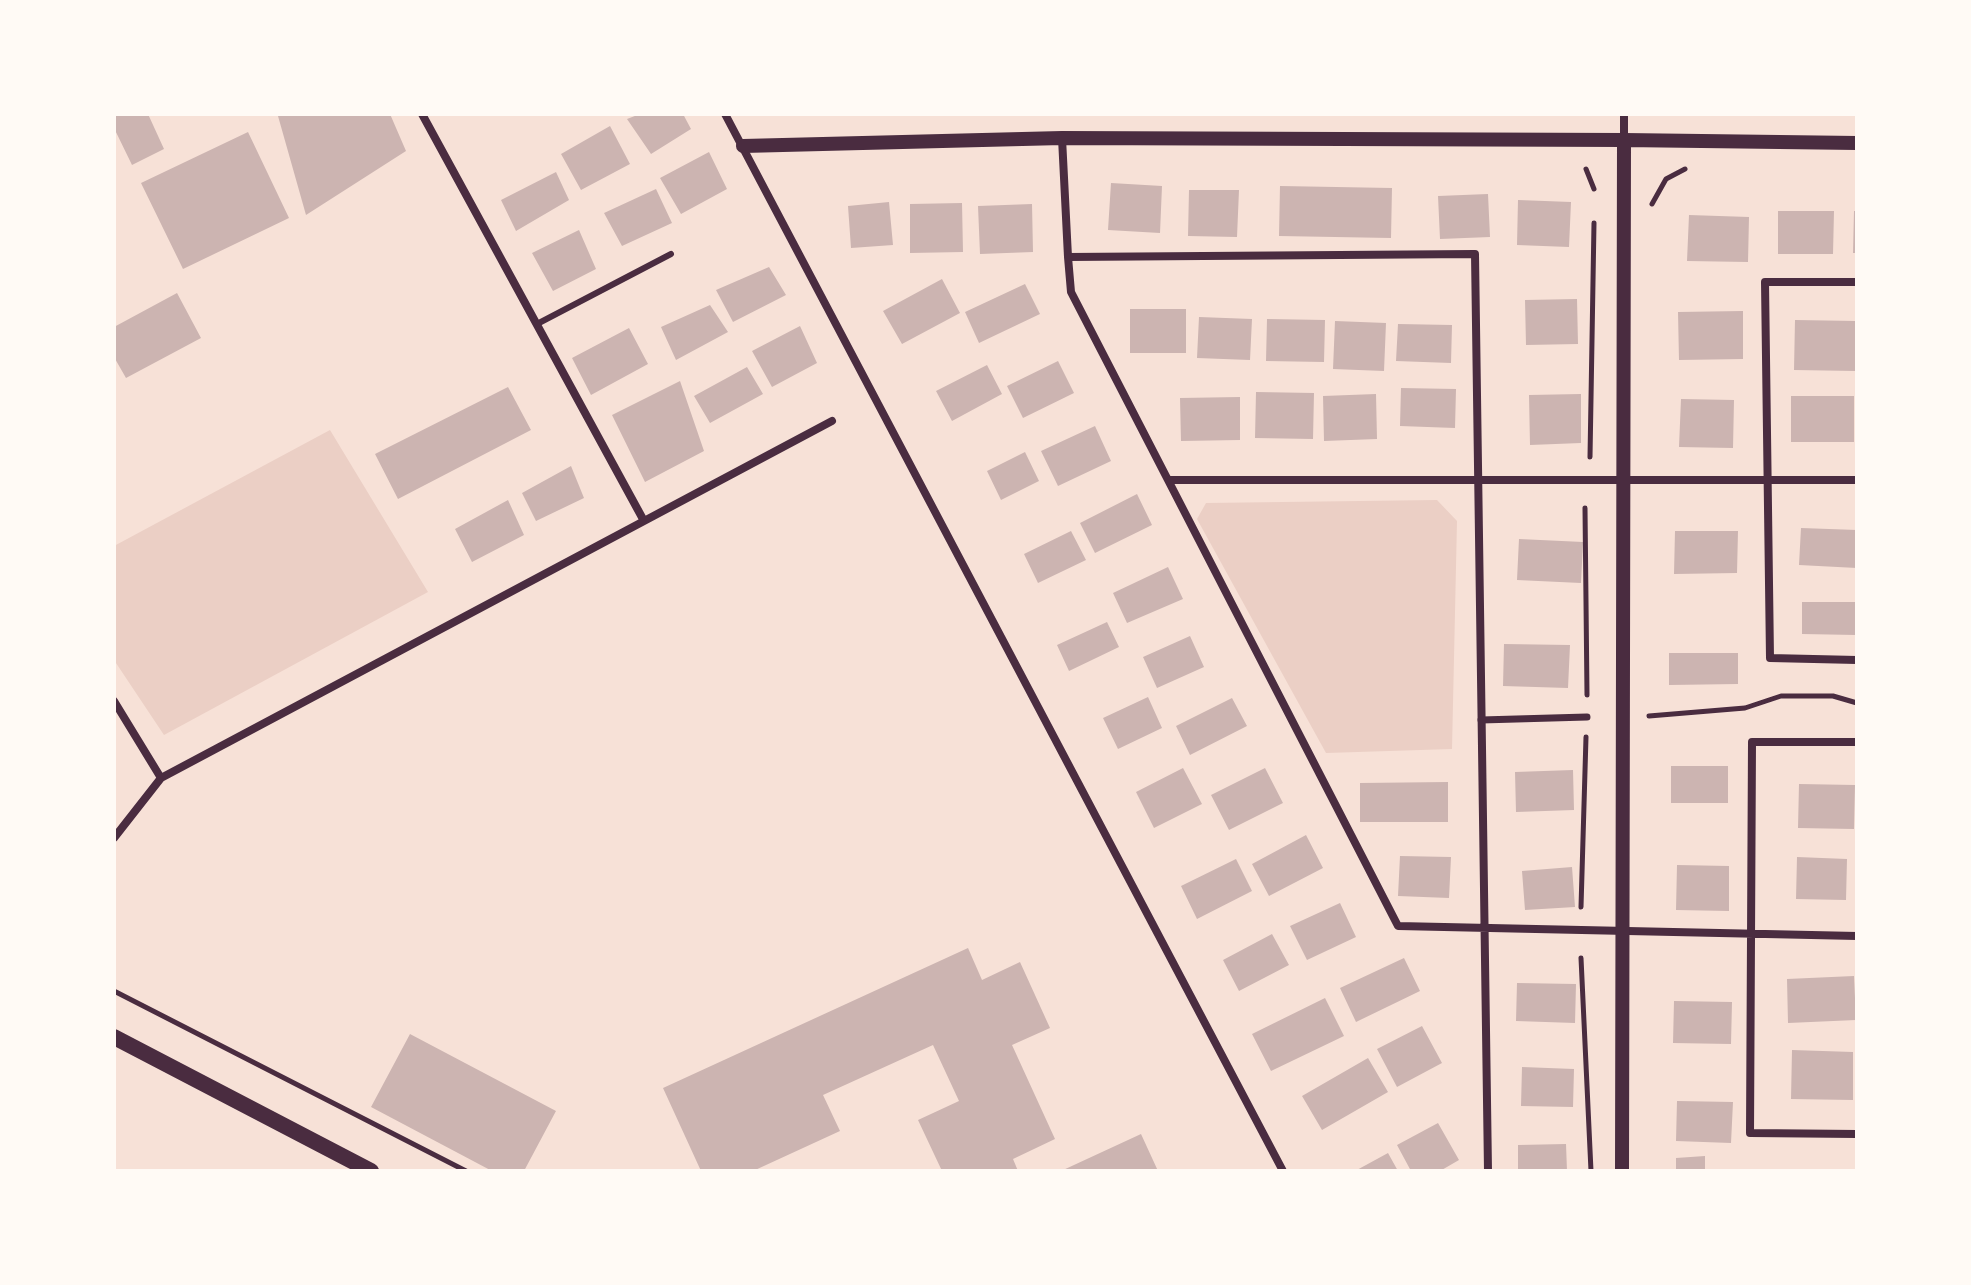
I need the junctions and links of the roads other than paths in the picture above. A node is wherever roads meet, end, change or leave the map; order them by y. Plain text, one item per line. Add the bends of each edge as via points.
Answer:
1 (422, 114) edge
2 (725, 114) edge
3 (1624, 114) edge
4 (1062, 138) junction
5 (1624, 140) junction
6 (1857, 143) edge
7 (743, 146) junction
8 (671, 254) dead end
9 (1068, 257) junction
10 (1857, 282) edge
11 (537, 324) junction
12 (832, 421) dead end
13 (1481, 478) junction
14 (1767, 479) junction
15 (1168, 480) junction
16 (1624, 480) junction
17 (1857, 480) edge
18 (644, 521) junction
19 (1857, 660) edge
20 (114, 701) edge
21 (1587, 717) dead end
22 (1481, 720) junction
23 (1857, 742) edge
24 (161, 778) junction
25 (114, 838) edge
26 (1484, 927) junction
27 (1622, 932) junction
28 (1749, 936) junction
29 (1857, 936) edge
30 (114, 1037) edge
31 (1857, 1134) edge
32 (371, 1171) edge
33 (1283, 1171) edge
34 (1488, 1171) edge
35 (1622, 1171) edge

1 - 11 street
2 - 7 street
3 - 5 street
4 - 5 street
4 - 7 street
4 - 9 street
5 - 6 street
5 - 16 street
7 - 33 street
8 - 11 lane
9 - 13 street via 1475,254
9 - 15 street via 1071,292
10 - 14 street via 1765,282
11 - 18 street
12 - 18 street
13 - 15 street
13 - 16 street
13 - 22 street
14 - 16 street
14 - 17 street
14 - 19 street via 1770,658
15 - 26 street via 1398,926
16 - 27 street
18 - 24 street
20 - 24 street
21 - 22 street
22 - 26 street
23 - 28 street via 1752,742
24 - 25 street
26 - 27 street
26 - 34 street
27 - 28 street
27 - 35 street
28 - 29 street
28 - 31 street via 1750,1133
30 - 32 main road

